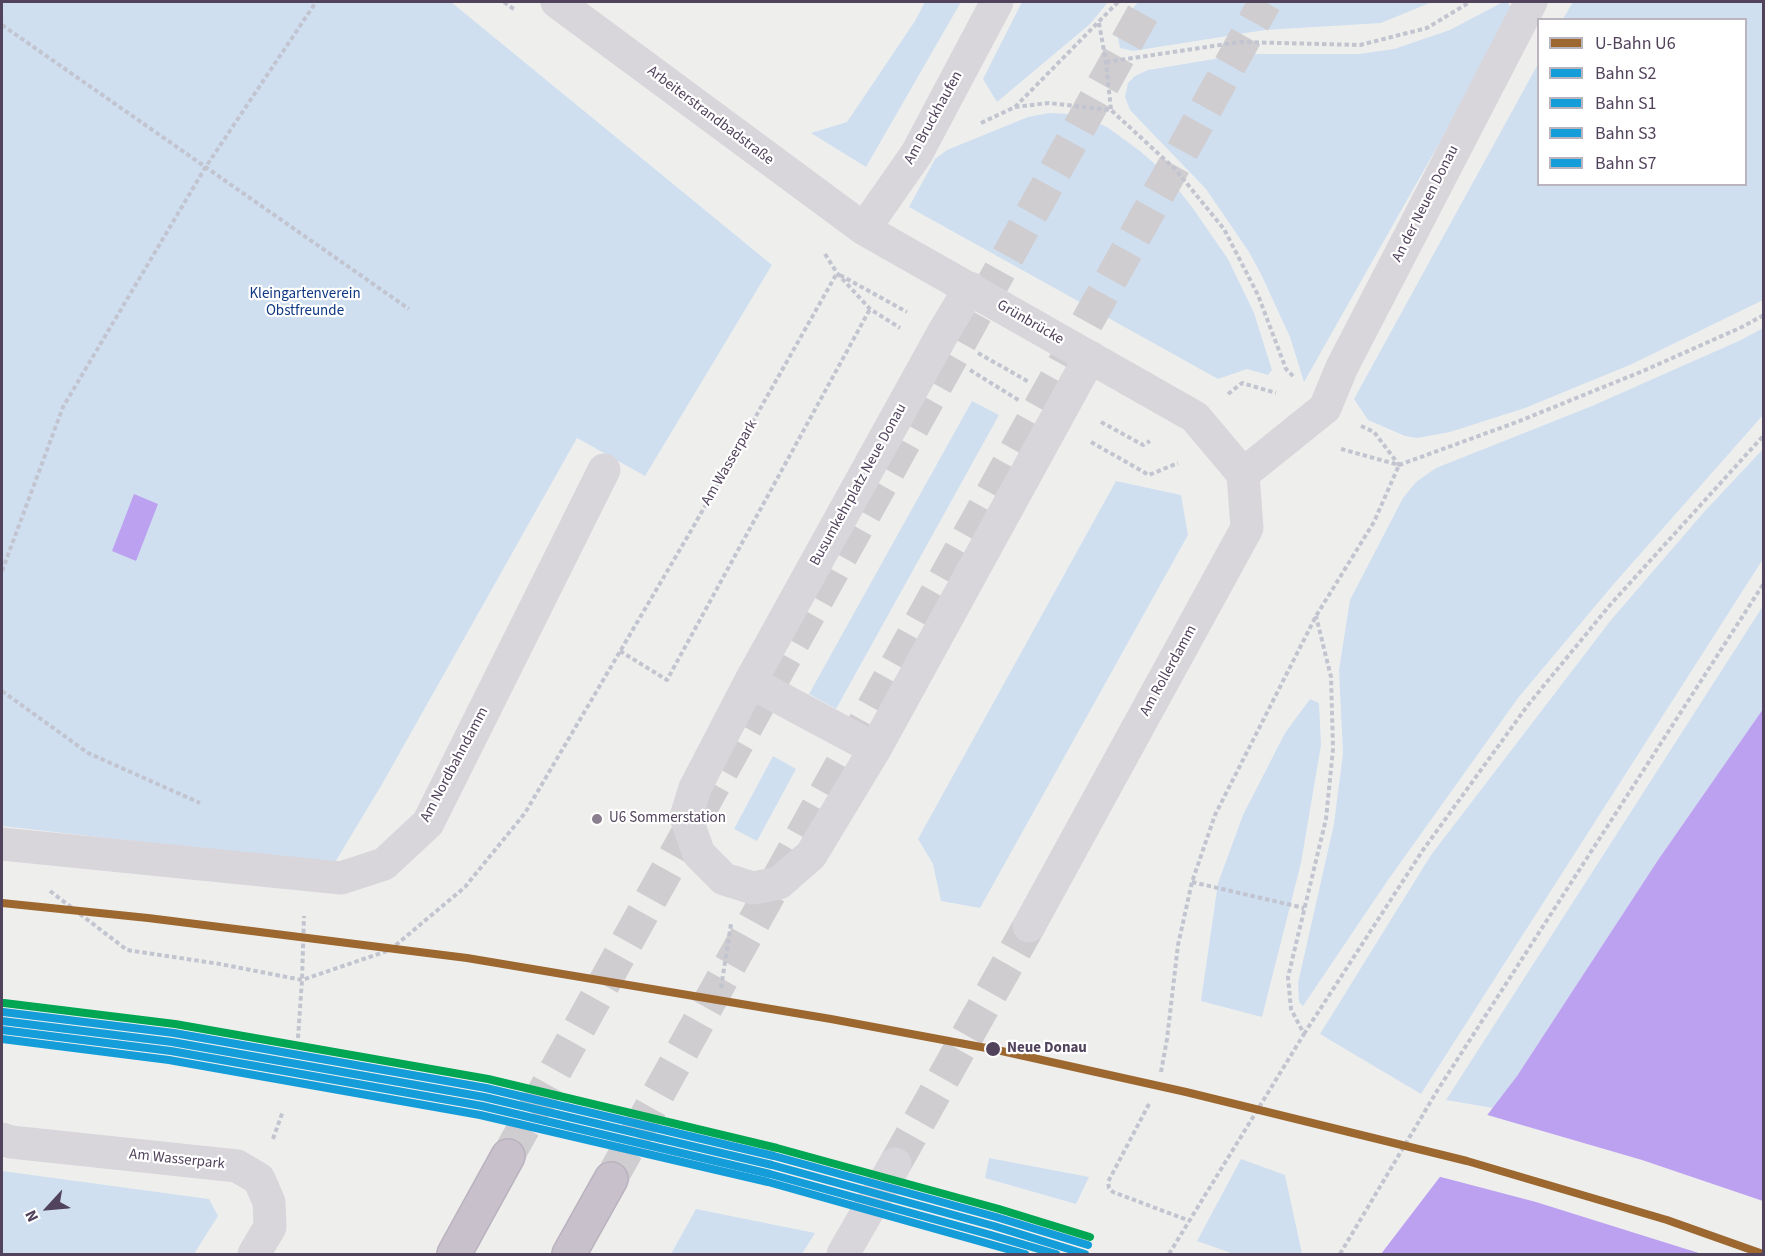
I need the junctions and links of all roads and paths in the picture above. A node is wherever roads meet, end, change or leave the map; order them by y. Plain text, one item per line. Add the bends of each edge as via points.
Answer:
1 (316, 2) edge
2 (557, 2) edge
3 (997, 2) edge
4 (1118, 2) edge
5 (1470, 2) edge
6 (1531, 2) edge
7 (1099, 23) junction
8 (2, 25) edge
9 (1106, 62) junction
10 (1015, 107) junction
11 (1111, 110) junction
12 (976, 126) dead end
13 (205, 168) junction
14 (864, 230) junction
15 (837, 273) junction
16 (970, 288) junction
17 (409, 309) dead end
18 (1764, 315) edge
19 (943, 333) junction
20 (1090, 357) junction
21 (1065, 403) junction
22 (1325, 408) junction
23 (1196, 417) junction
24 (1764, 435) edge
25 (1399, 465) junction
26 (604, 470) dead end
27 (1243, 474) junction
28 (2, 571) edge
29 (1764, 583) edge
30 (1317, 616) junction
31 (750, 682) junction
32 (2, 691) edge
33 (875, 749) junction
34 (200, 803) dead end
35 (2, 844) edge
36 (304, 874) junction
37 (1192, 882) junction
38 (1304, 908) junction
39 (1029, 927) tunnel mouth
40 (1304, 1034) junction
41 (298, 1038) dead end
42 (1161, 1072) dead end
43 (1149, 1104) dead end
44 (6, 1140) edge
45 (508, 1156) tunnel mouth
46 (895, 1164) tunnel mouth
47 (611, 1179) tunnel mouth
48 (1190, 1221) junction
49 (254, 1254) edge
50 (454, 1254) edge
51 (569, 1254) edge
52 (843, 1254) edge
53 (1168, 1254) edge
54 (1340, 1254) edge

1 - 13 path
2 - 14 street, Arbeiterstrandbadstraße
3 - 14 street, Am Bruckhaufen via 917,153
4 - 7 path
5 - 9 path via 1427,28 1360,45 1240,42
6 - 22 street, An der Neuen Donau via 1342,367
7 - 9 path
7 - 10 path
8 - 13 path
9 - 11 path
10 - 11 path via 1049,103
10 - 12 path
11 - 22 path via 1175,169 1224,229 1258,295 1286,369
13 - 17 path
13 - 28 path via 63,407
14 - 16 street, Grünbrücke
15 - 15 path, Am Wasserpark via 620,651 667,680 870,309
15 - 19 path
16 - 19 street, Busumkehrplatz Neue Donau
16 - 20 street, Grünbrücke
18 - 25 path via 1643,371
19 - 21 path
19 - 31 street, Busumkehrplatz Neue Donau
20 - 21 street, Busumkehrplatz Neue Donau
20 - 23 street, Grünbrücke
21 - 23 path via 1143,445
21 - 33 street, Busumkehrplatz Neue Donau
22 - 23 path via 1242,383
22 - 25 path via 1374,432
22 - 27 street
23 - 27 street
24 - 40 path via 1610,605 1528,705 1423,850
25 - 30 path via 1374,522
26 - 36 street, Am Nordbahndamm via 428,823 384,864 341,878
27 - 39 street, Am Rollerdamm via 1247,528
29 - 54 path via 1437,1091
30 - 37 path via 1215,815
30 - 38 path via 1331,677 1333,749 1326,819
31 - 33 street
31 - 33 street, Busumkehrplatz Neue Donau via 695,788 686,817 699,854 724,879 753,888 779,883 811,855
32 - 34 path via 88,753
35 - 36 street, Am Nordbahndamm
36 - 41 path
37 - 38 path
37 - 42 path via 1178,945
38 - 40 path via 1288,977 1291,1009
40 - 48 path
43 - 48 path via 1108,1182 1109,1188
44 - 49 street, Am Wasserpark via 237,1166 259,1179 269,1202 270,1227
45 - 50 highway
46 - 52 street
47 - 51 highway
48 - 53 path

